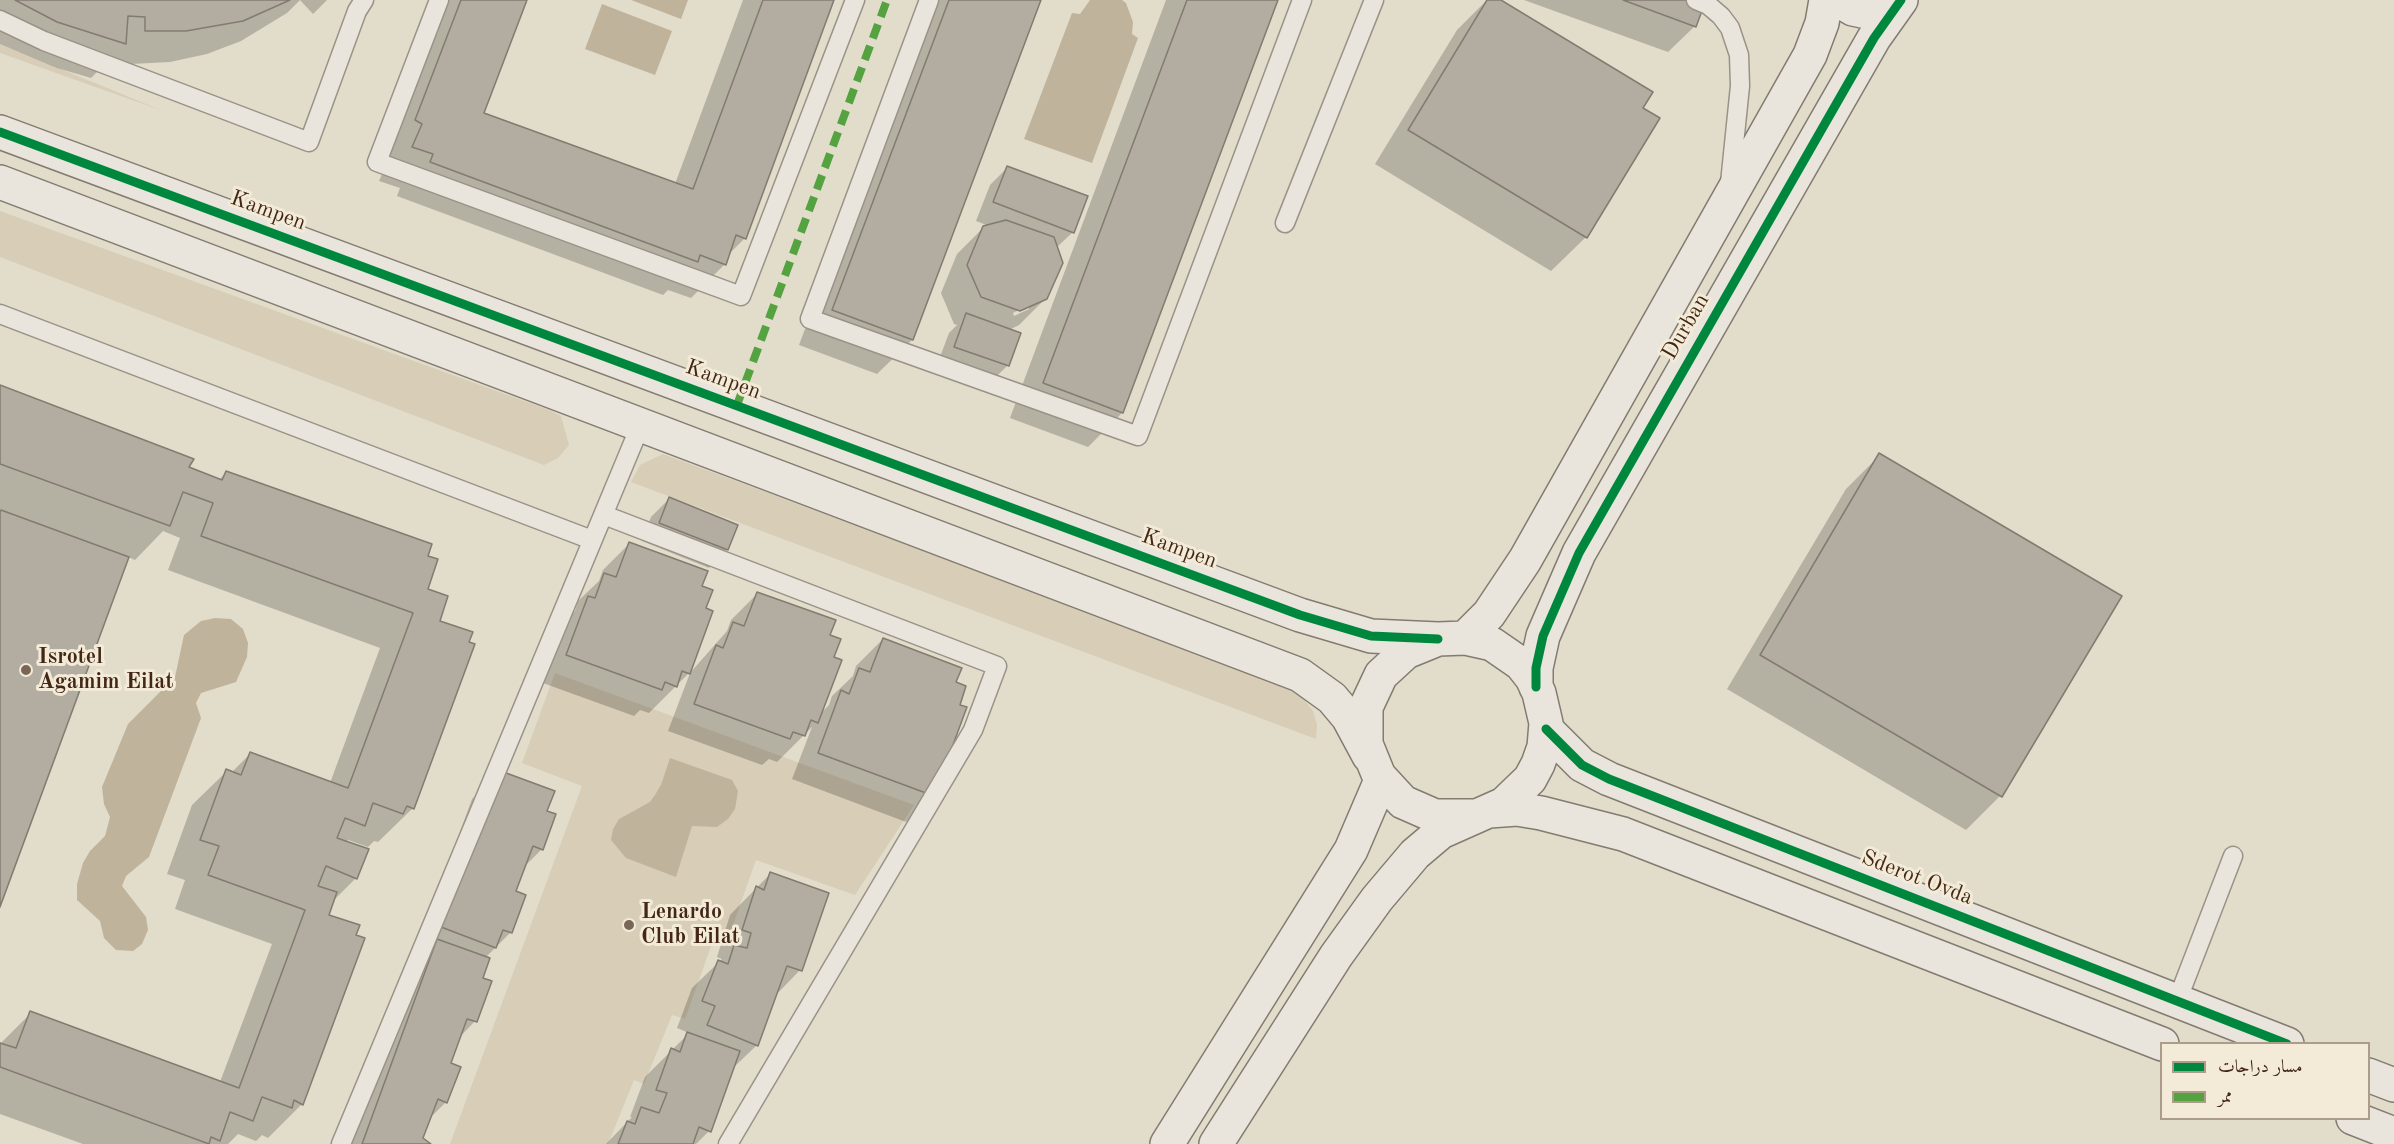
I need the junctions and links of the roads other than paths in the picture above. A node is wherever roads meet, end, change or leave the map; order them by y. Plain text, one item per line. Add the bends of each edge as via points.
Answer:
1 (364, 0) edge
2 (439, 0) edge
3 (855, 0) edge
4 (929, 0) edge
5 (1302, 0) edge
6 (1374, 0) edge
7 (1696, 0) edge
8 (1826, 0) edge
9 (1838, 0) edge
10 (1900, 0) edge
11 (0, 20) edge
12 (0, 132) edge
13 (0, 182) edge
14 (1728, 199) junction
15 (1285, 223) dead end
16 (0, 314) edge
17 (641, 424) junction
18 (604, 515) junction
19 (592, 540) junction
20 (1452, 638) junction
21 (1536, 687) junction
22 (1546, 729) junction
23 (1375, 768) junction
24 (1480, 814) junction
25 (2233, 856) dead end
26 (2177, 1001) junction
27 (2282, 1042) edge
28 (2160, 1043) edge
29 (2370, 1076) edge
30 (2394, 1085) edge
31 (2356, 1120) edge
32 (2394, 1134) edge
33 (341, 1144) edge
34 (728, 1144) edge
35 (1167, 1144) edge
36 (1216, 1144) edge

1 - 11 lane via 309,142 44,41
2 - 3 lane via 377,162 741,296
4 - 5 lane via 810,318 1138,436
6 - 15 lane
7 - 14 lane via 1721,16 1730,28 1739,55 1740,86
8 - 14 street, Durban via 1810,55
9 - 10 street via 1867,12
10 - 21 street, Durban via 1874,38 1579,553 1543,636
12 - 20 street, Kampen via 1300,615 1371,636
13 - 17 street
14 - 20 street, Durban via 1508,588
16 - 19 lane
17 - 18 lane
17 - 23 street via 1300,675 1332,698 1348,717
18 - 19 lane
18 - 34 lane via 996,666 973,730
19 - 33 lane
20 - 21 street via 1492,645 1507,653 1521,664
20 - 23 street via 1406,651 1381,675 1366,707 1364,726
21 - 22 street
22 - 24 street via 1544,747 1530,779 1504,804
22 - 26 street, Sderot Ovda via 1568,753 1609,779
23 - 24 street via 1403,802 1418,810 1444,817
23 - 35 street via 1351,850
24 - 28 street via 1517,809 1623,834
24 - 36 street via 1441,832 1415,854 1377,899
25 - 26 lane
26 - 27 street, Sderot Ovda
29 - 30 street
31 - 32 street

